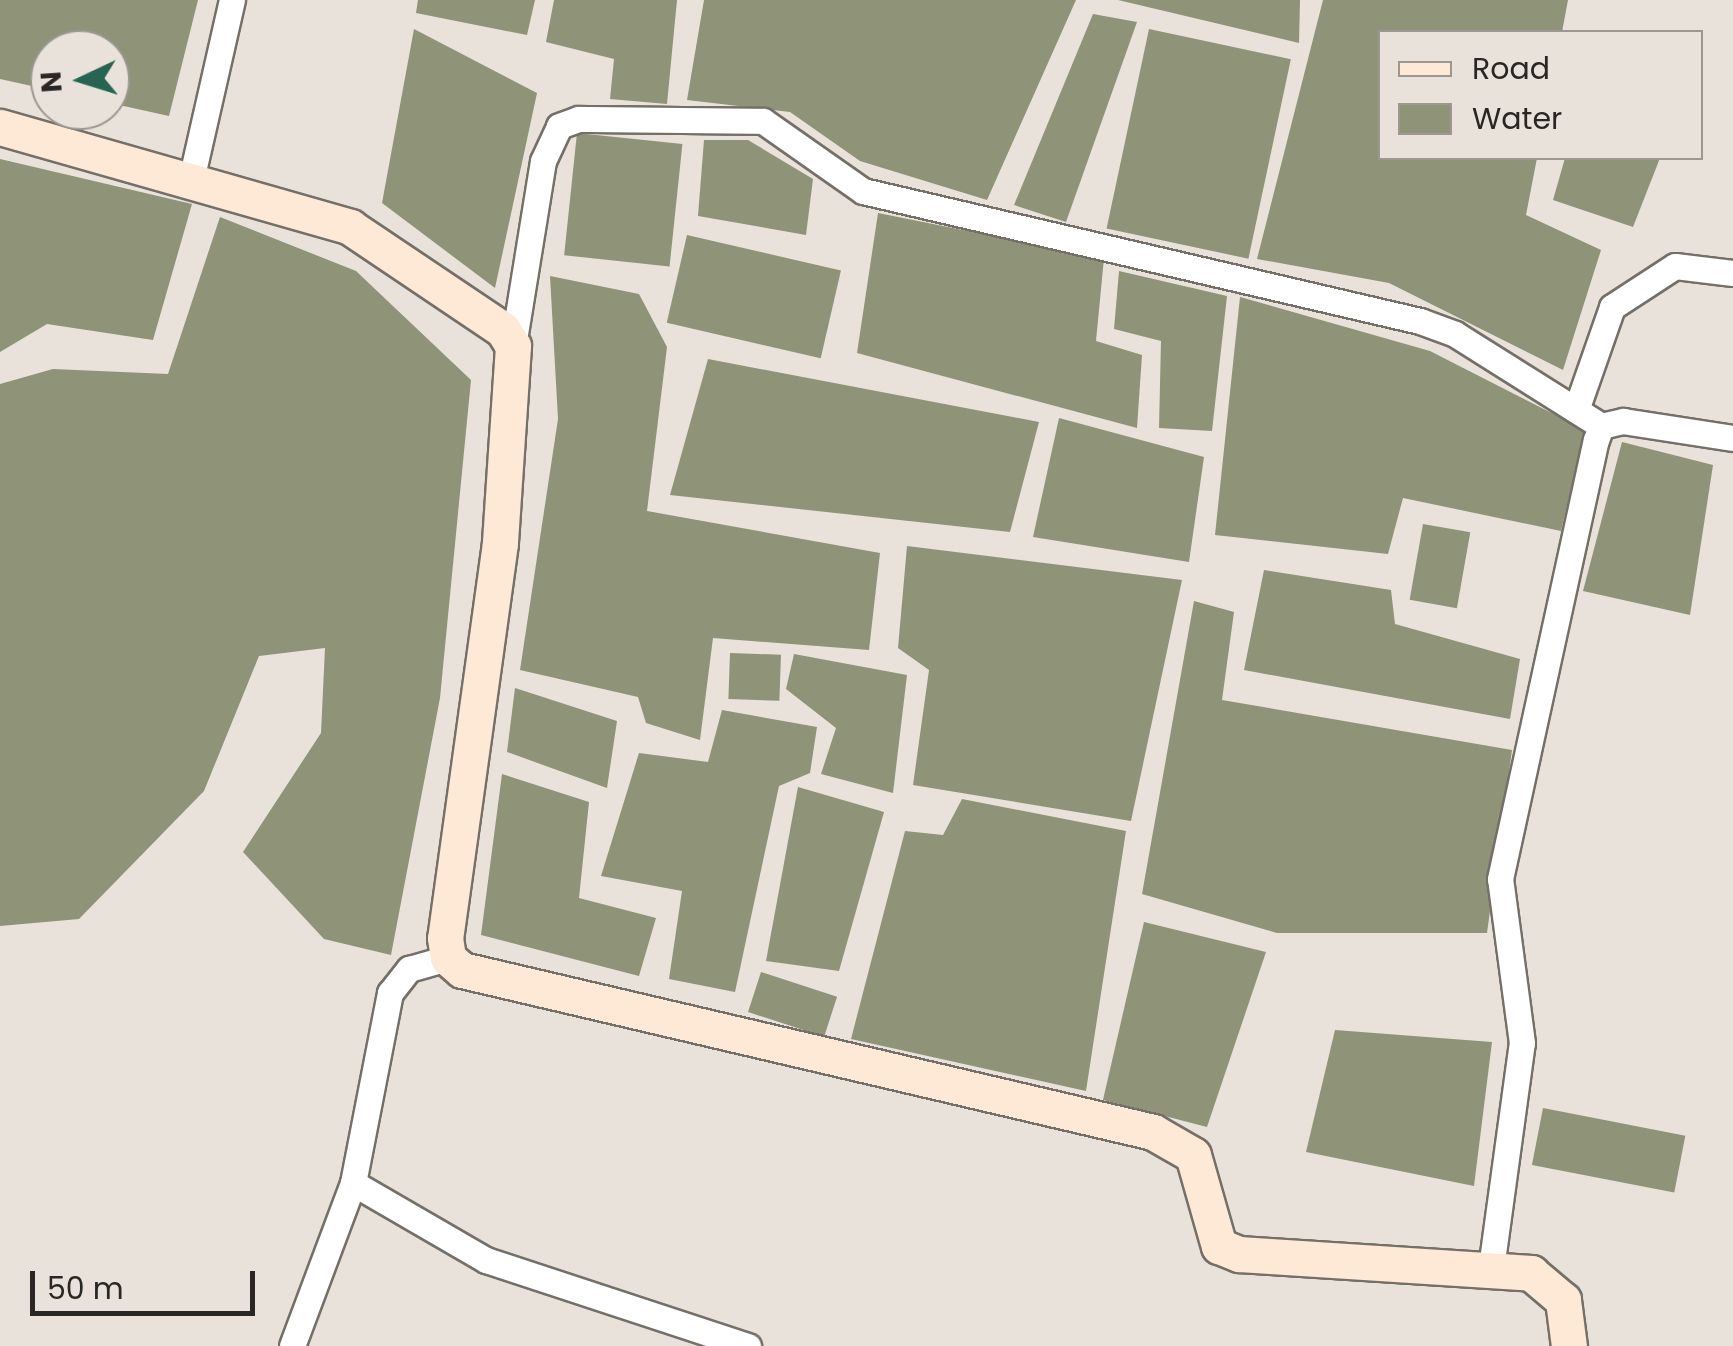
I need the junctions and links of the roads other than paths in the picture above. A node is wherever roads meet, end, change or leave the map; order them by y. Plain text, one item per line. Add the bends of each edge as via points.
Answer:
1 (232, 0) edge
2 (0, 127) edge
3 (191, 180) junction
4 (1733, 273) edge
5 (513, 346) junction
6 (1576, 410) junction
7 (1601, 426) junction
8 (1733, 438) edge
9 (448, 958) junction
10 (353, 1184) junction
11 (1491, 1268) junction
12 (292, 1346) edge
13 (748, 1346) edge
14 (1569, 1346) edge

1 - 3 street
2 - 3 street
3 - 5 street via 382,242 503,330
4 - 6 street via 1675,266 1612,307
5 - 6 street via 543,161 559,126 578,118 762,121 863,191 1420,321 1454,334
5 - 9 street via 502,524
6 - 7 street
7 - 8 street via 1624,421
7 - 11 street via 1500,878 1522,1043
9 - 10 street via 409,969 390,994
9 - 11 street via 462,970 1153,1132 1193,1155 1209,1230 1219,1246 1239,1254
10 - 12 street
10 - 13 street via 486,1260
11 - 14 street via 1550,1282 1563,1300

